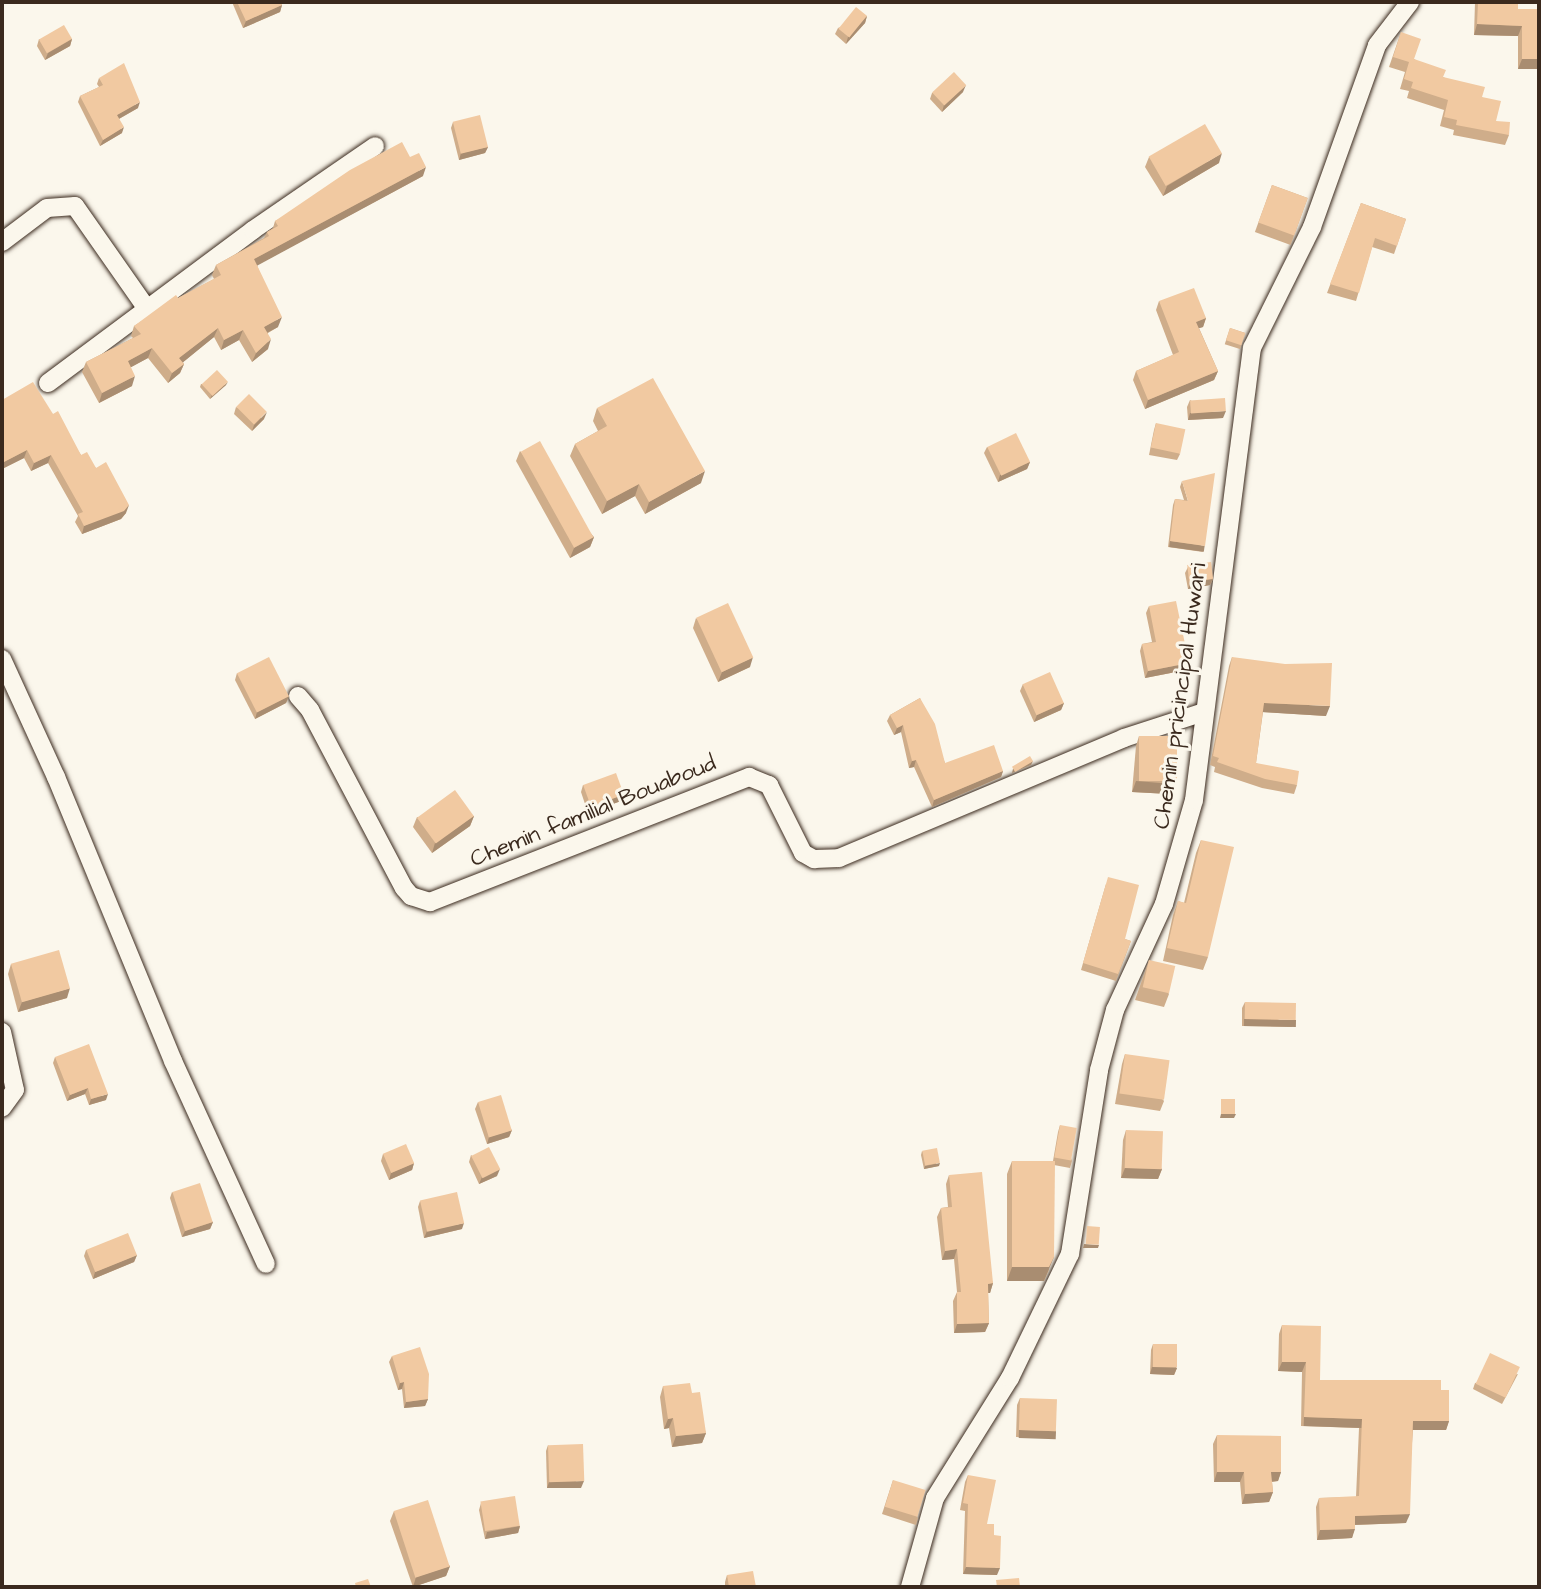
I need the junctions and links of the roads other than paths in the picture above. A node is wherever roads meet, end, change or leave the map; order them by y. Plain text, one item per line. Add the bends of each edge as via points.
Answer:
1 (1410, 2) edge
2 (375, 146) dead end
3 (2, 242) edge
4 (147, 309) junction
5 (48, 383) dead end
6 (2, 659) edge
7 (298, 696) dead end
8 (1204, 712) junction
9 (2, 1032) edge
10 (2, 1108) edge
11 (266, 1264) dead end
12 (910, 1587) edge

1 - 8 street, Chemin pricincipal Huwari via 1377,45 1312,227 1252,348
2 - 4 street
3 - 4 street via 47,208 62,203 75,206
4 - 5 street
6 - 11 street via 56,777 173,1061
7 - 8 street, Chemin familial Bouaboud via 404,888 411,896 430,902 749,776 769,785 803,853 814,859 839,858 1124,737
8 - 12 street, Chemin pricincipal Huwari via 1194,800 1182,854 1115,1010 1099,1070 1070,1254 1010,1378 935,1498
9 - 10 street via 15,1090

